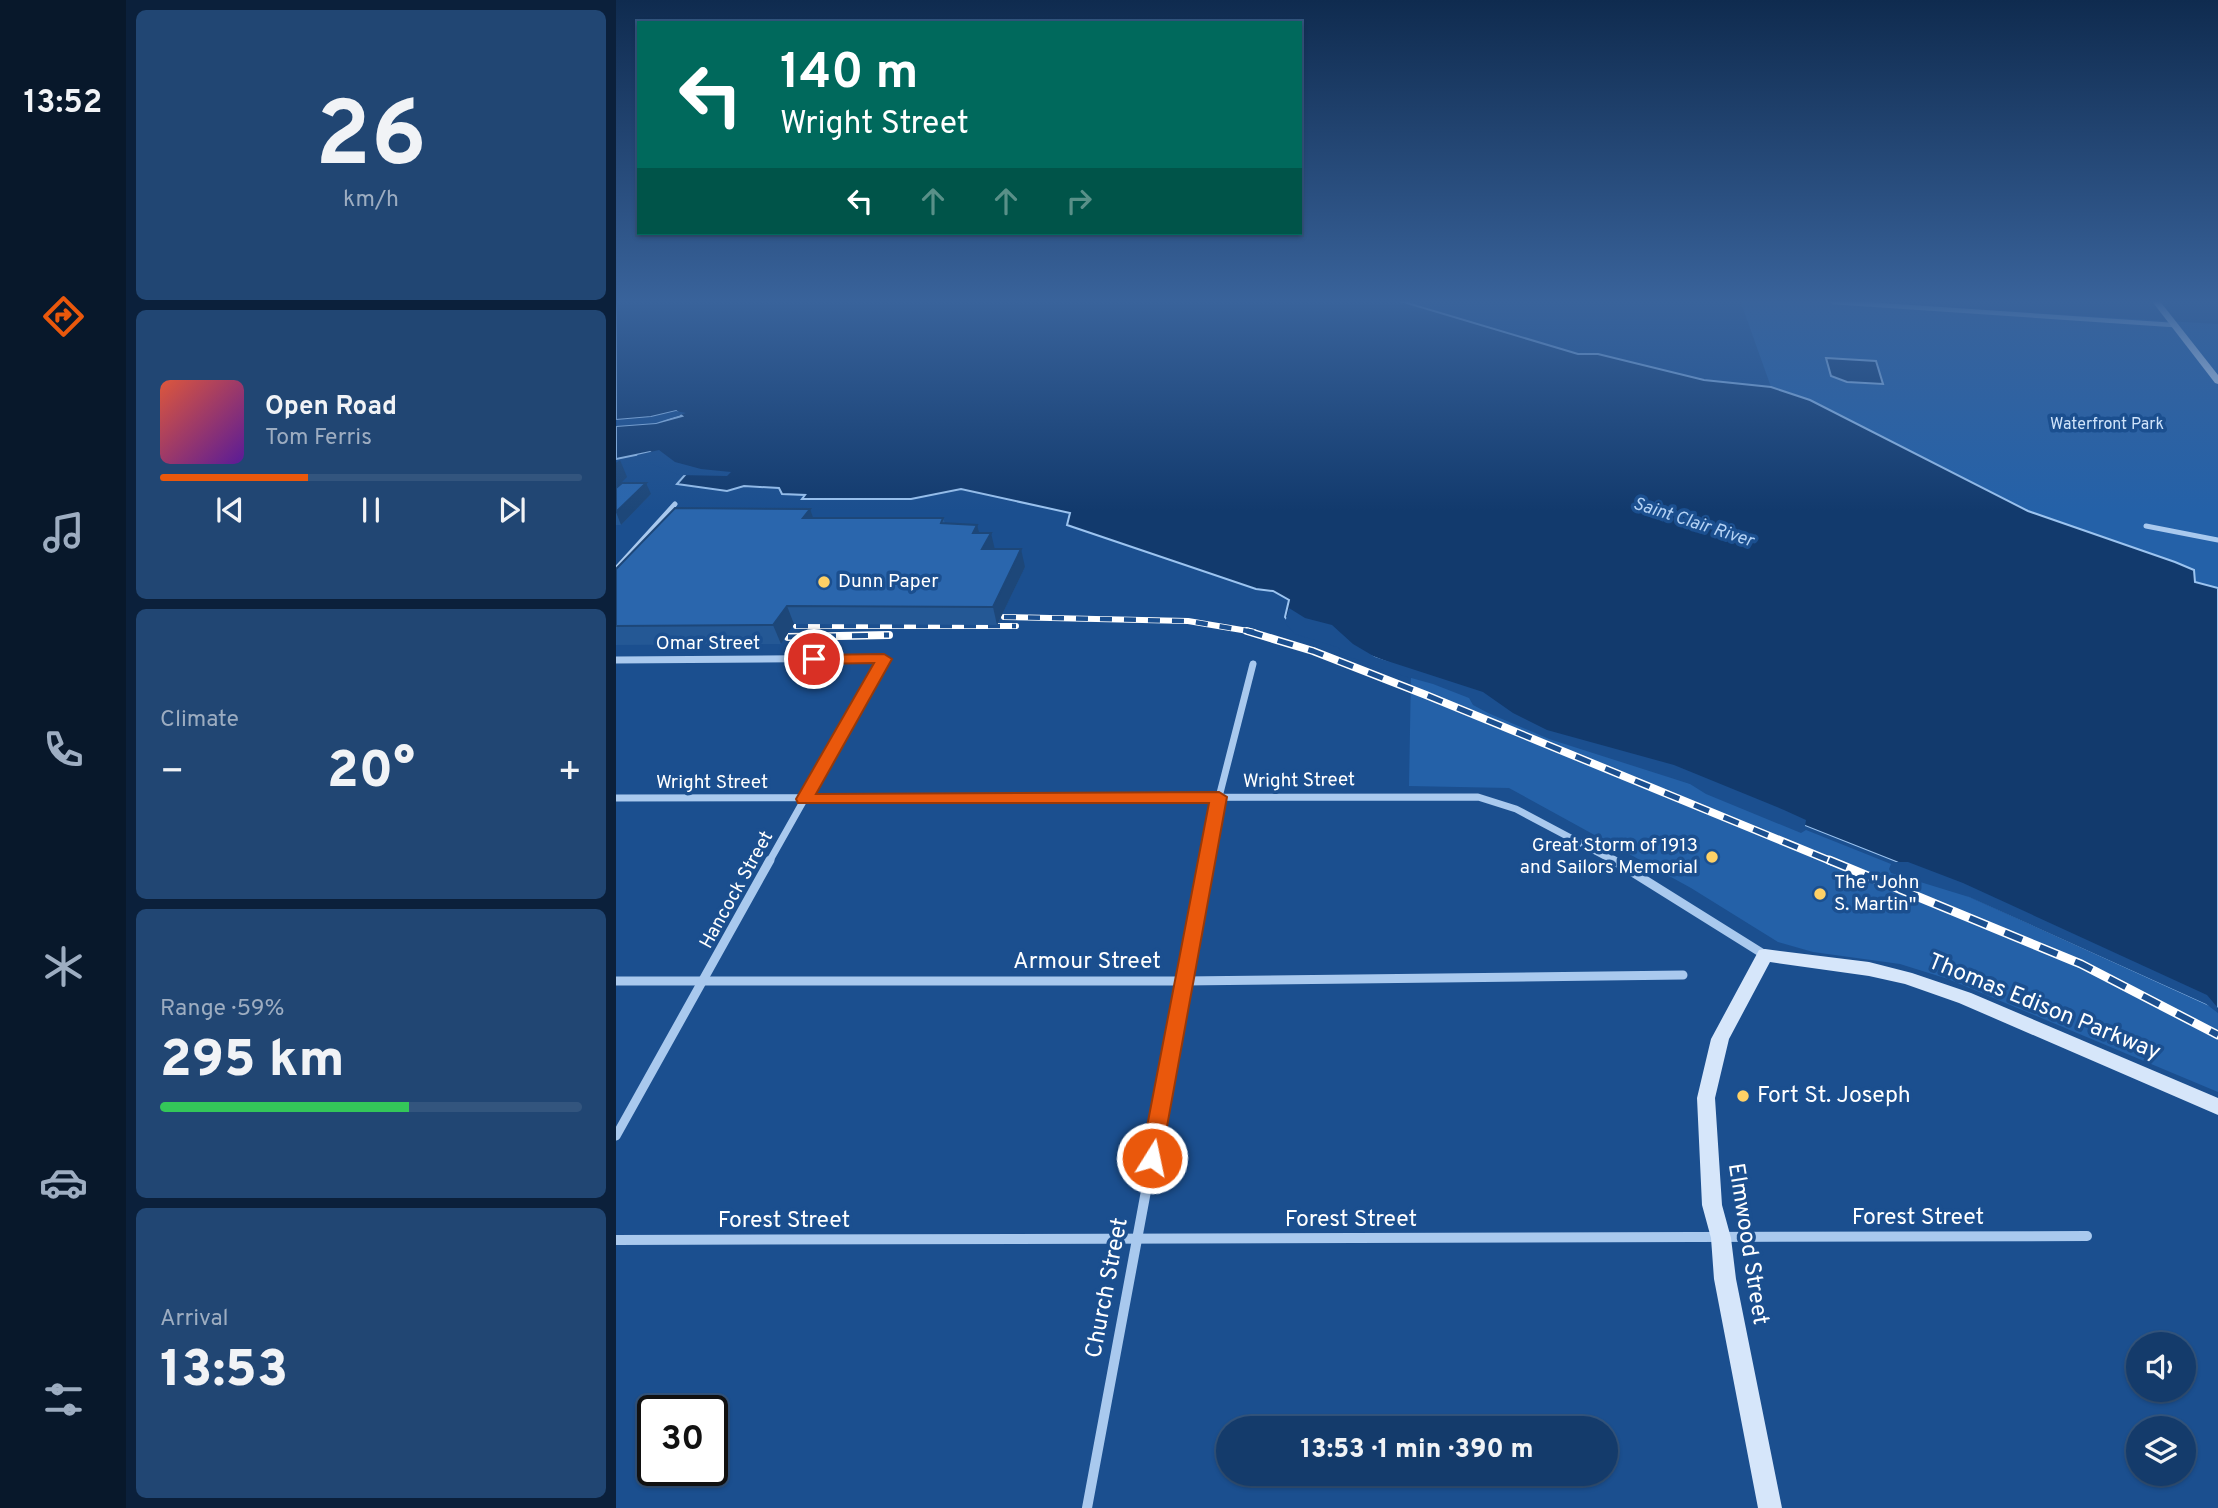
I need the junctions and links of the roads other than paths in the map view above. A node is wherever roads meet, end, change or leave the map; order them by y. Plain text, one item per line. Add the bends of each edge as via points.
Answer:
1 (675, 504) dead end
2 (2146, 526) dead end
3 (2218, 540) edge
4 (616, 569) edge
5 (884, 659) joint
6 (616, 660) edge
7 (1253, 664) dead end
8 (1219, 797) junction
9 (616, 798) edge
10 (804, 799) junction
11 (1765, 956) junction
12 (1683, 975) dead end
13 (616, 981) edge
14 (705, 981) junction
15 (1184, 981) junction
16 (2218, 1107) edge
17 (616, 1136) edge
18 (2087, 1236) dead end
19 (1721, 1238) junction
20 (616, 1240) edge
21 (1137, 1240) junction
22 (1087, 1508) edge
23 (1770, 1508) edge

1 - 4 street
2 - 3 street
5 - 6 street, Omar Street
5 - 10 street, Hancock Street
7 - 8 street, Church Street
8 - 10 street, Wright Street
8 - 11 street, Wright Street via 1486,798 1594,848
8 - 15 street, Church Street
9 - 10 street, Wright Street
10 - 14 street, Hancock Street
11 - 16 street, Thomas Edison Parkway via 1906,978 1965,998
11 - 19 street, Elmwood Street via 1720,1039 1706,1098 1712,1205
12 - 15 street, Armour Street
13 - 14 street, Armour Street
14 - 15 street, Armour Street
14 - 17 street, Hancock Street
15 - 21 street, Church Street
18 - 19 street, Forest Street
19 - 21 street, Forest Street
19 - 23 street, Elmwood Street
20 - 21 street, Forest Street
21 - 22 street, Church Street

